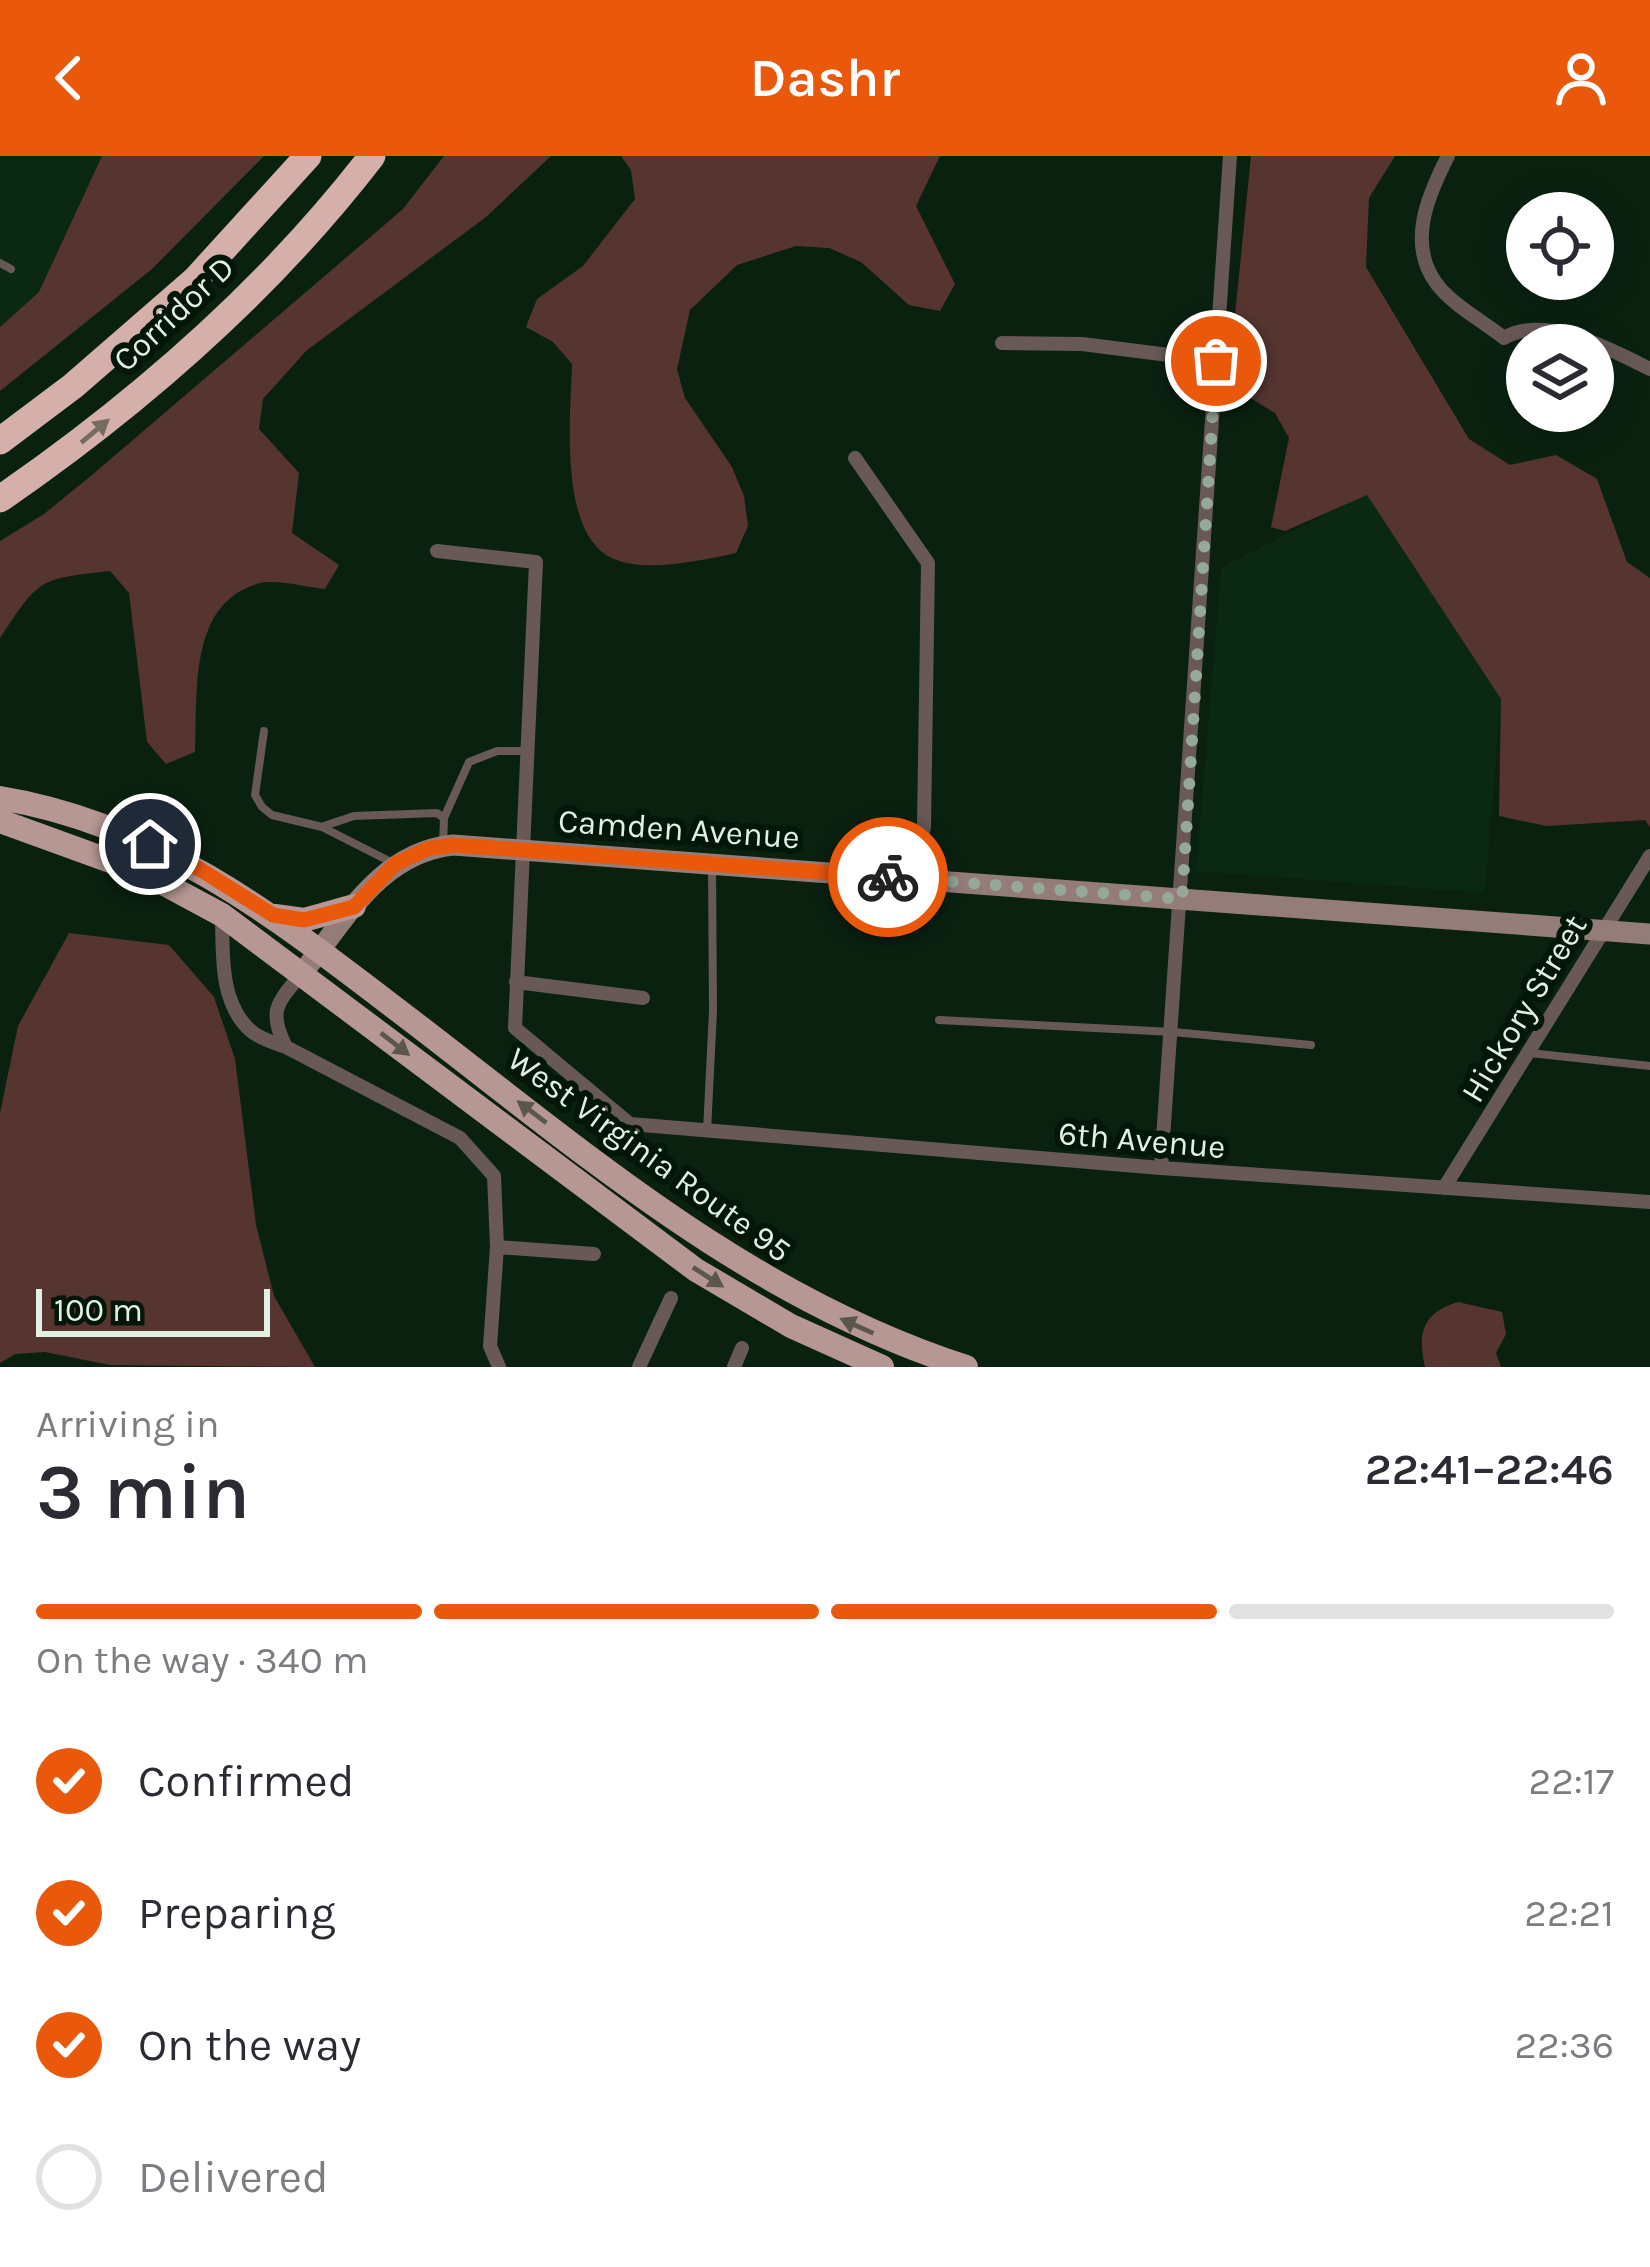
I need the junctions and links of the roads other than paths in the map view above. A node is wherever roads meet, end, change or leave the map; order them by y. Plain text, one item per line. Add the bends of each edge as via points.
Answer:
1 (308, 156) edge
2 (372, 156) edge
3 (1230, 156) edge
4 (1448, 156) edge
5 (0, 262) edge
6 (11, 269) dead end
7 (1002, 343) dead end
8 (1216, 361) junction
9 (1650, 369) edge
10 (0, 441) edge
11 (855, 458) dead end
12 (0, 499) edge
13 (437, 551) dead end
14 (264, 731) dead end
15 (528, 752) junction
16 (0, 798) edge
17 (445, 818) junction
18 (0, 821) edge
19 (322, 827) junction
20 (443, 846) junction
21 (525, 850) junction
22 (1650, 856) edge
23 (712, 863) junction
24 (395, 864) junction
25 (914, 879) junction
26 (1182, 899) junction
27 (354, 907) junction
28 (222, 914) junction
29 (273, 915) junction
30 (1601, 930) junction
31 (1650, 934) edge
32 (321, 950) junction
33 (303, 972) junction
34 (516, 982) junction
35 (643, 998) dead end
36 (939, 1020) dead end
37 (1173, 1032) junction
38 (1311, 1045) dead end
39 (286, 1047) junction
40 (1529, 1053) junction
41 (1650, 1066) edge
42 (707, 1131) junction
43 (1161, 1168) junction
44 (1444, 1188) junction
45 (1650, 1202) edge
46 (497, 1247) junction
47 (594, 1254) dead end
48 (671, 1298) dead end
49 (742, 1348) dead end
50 (499, 1367) edge
51 (640, 1367) edge
52 (734, 1367) edge
53 (882, 1367) edge
54 (966, 1367) edge

1 - 10 highway, Corridor D via 195,280
12 -> 2 highway, Corridor D via 207,337
3 - 8 street
4 - 9 street via 1420,224 1436,283 1504,338 1565,334
5 - 6 lane
7 - 8 street
8 - 26 street
11 - 25 street via 928,562 924,826
13 - 15 street via 536,562
14 - 19 lane via 255,795 262,807
15 - 17 lane via 496,751 469,762
15 - 21 street
16 - 29 main road via 124,833
17 - 19 lane via 354,816
17 - 20 lane
18 - 28 main road via 146,874
19 - 24 lane
20 - 21 street, Camden Avenue
20 - 24 street, Camden Avenue
21 - 23 street, Camden Avenue
21 - 34 street
22 - 30 street, Hickory Street
23 - 25 street, Camden Avenue
23 - 42 lane
24 - 27 street, Camden Avenue
25 - 26 street, Camden Avenue
26 - 30 street, Camden Avenue
26 - 37 street
27 - 29 main road via 304,920
27 - 32 street, Camden Avenue
28 - 33 main road
28 - 39 street via 230,999 253,1033
29 - 32 main road
30 - 31 street, Camden Avenue
30 - 40 street, Hickory Street
32 - 33 street, Camden Avenue
54 -> 32 main road, West Virginia Route 95 via 857,1327 734,1261
33 - 39 street via 274,1018
33 -> 53 main road, West Virginia Route 95 via 696,1270
34 - 35 street
34 - 42 street, 6th Avenue via 515,1028 630,1124
36 - 37 lane
37 - 38 lane
37 - 43 street
39 - 46 street via 460,1138 494,1176
40 - 41 lane
40 - 44 street, Hickory Street
42 - 43 street, 6th Avenue
43 - 44 street, 6th Avenue
44 - 45 street, 6th Avenue
46 - 47 street
46 - 50 street via 490,1346
48 - 51 street
49 - 52 street

